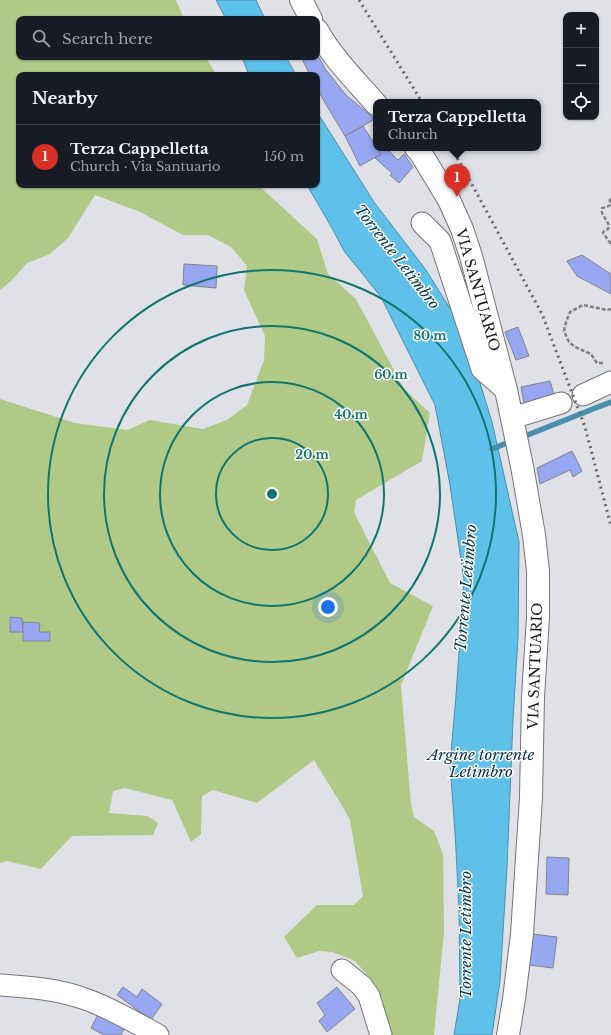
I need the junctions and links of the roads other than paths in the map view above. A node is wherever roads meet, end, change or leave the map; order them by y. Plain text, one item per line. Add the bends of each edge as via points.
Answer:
1 (301, 0) edge
2 (309, 16) edge
3 (320, 35) edge
4 (373, 101) edge
5 (419, 151) edge
6 (422, 223) dead end
7 (611, 382) edge
8 (506, 390) junction
9 (583, 395) dead end
10 (561, 403) dead end
11 (512, 418) junction
12 (342, 970) dead end
13 (0, 985) edge
14 (158, 1035) edge
15 (381, 1035) edge
16 (508, 1035) edge

1 - 2 main road
3 - 4 main road
5 - 8 main road, VIA SANTUARIO via 449,200 462,229
6 - 8 street via 440,241 482,369
7 - 9 street
8 - 11 main road, VIA SANTUARIO
10 - 11 street
11 - 16 main road, VIA SANTUARIO via 534,535 538,571 538,617 531,797 522,934
12 - 15 street via 362,986 369,996
13 - 14 street via 30,987 85,999 108,1008

